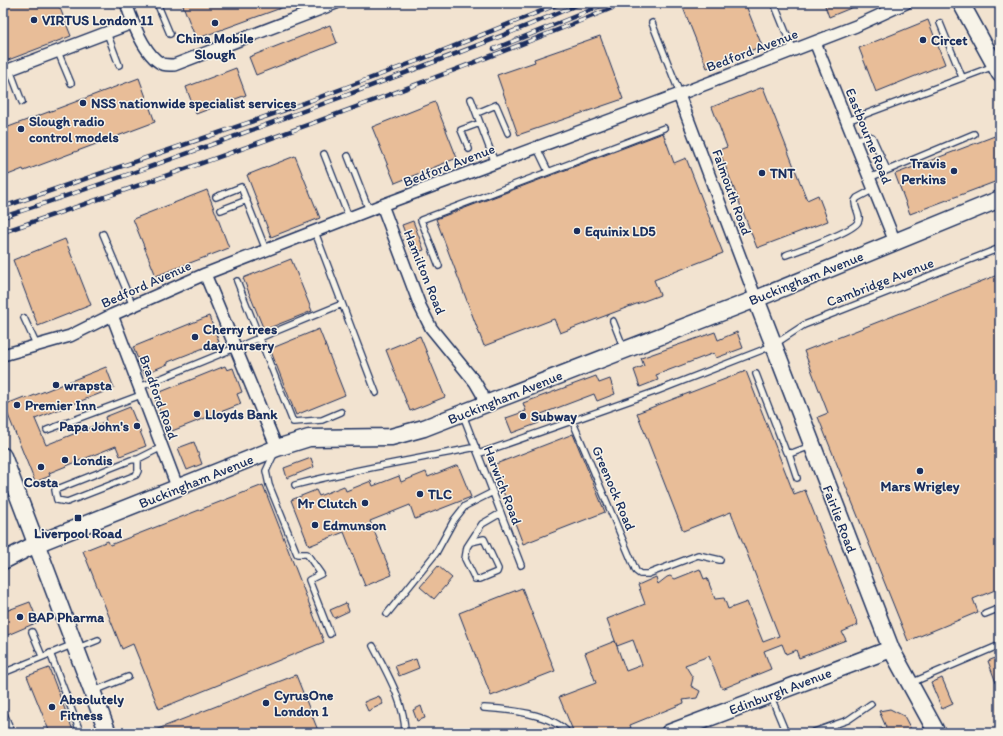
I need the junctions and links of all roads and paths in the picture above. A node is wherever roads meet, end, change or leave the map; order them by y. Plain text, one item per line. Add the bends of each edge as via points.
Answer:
1 (126, 3) edge
2 (157, 3) edge
3 (336, 3) edge
4 (774, 3) edge
5 (906, 3) edge
6 (962, 3) edge
7 (132, 23) junction
8 (652, 23) dead end
9 (940, 23) dead end
10 (107, 33) junction
11 (170, 34) dead end
12 (815, 42) junction
13 (793, 50) junction
14 (58, 52) junction
15 (119, 65) dead end
16 (998, 68) edge
17 (7, 71) edge
18 (962, 78) junction
19 (71, 83) dead end
20 (680, 94) junction
21 (471, 99) dead end
22 (22, 102) dead end
23 (477, 113) junction
24 (846, 121) junction
25 (480, 123) junction
26 (664, 128) dead end
27 (508, 133) dead end
28 (974, 134) dead end
29 (854, 140) junction
30 (537, 148) junction
31 (469, 149) dead end
32 (324, 154) dead end
33 (348, 156) dead end
34 (495, 163) junction
35 (887, 170) junction
36 (548, 171) junction
37 (869, 178) junction
38 (874, 189) junction
39 (216, 197) dead end
40 (1000, 199) edge
41 (246, 200) junction
42 (382, 205) junction
43 (221, 210) dead end
44 (370, 210) junction
45 (349, 218) junction
46 (315, 232) junction
47 (103, 234) dead end
48 (895, 242) junction
49 (1000, 248) edge
50 (266, 250) junction
51 (786, 255) dead end
52 (439, 266) dead end
53 (205, 274) junction
54 (237, 281) dead end
55 (756, 299) junction
56 (342, 304) junction
57 (133, 306) junction
58 (112, 315) junction
59 (24, 318) dead end
60 (613, 321) dead end
61 (260, 337) junction
62 (37, 346) junction
63 (772, 346) junction
64 (235, 347) junction
65 (624, 349) junction
66 (3, 355) edge
67 (756, 374) dead end
68 (140, 391) junction
69 (376, 394) dead end
70 (484, 406) junction
71 (341, 412) dead end
72 (463, 414) junction
73 (572, 420) junction
74 (48, 430) dead end
75 (476, 446) junction
76 (812, 446) junction
77 (162, 448) junction
78 (277, 448) junction
79 (478, 454) junction
80 (789, 454) junction
81 (3, 456) edge
82 (138, 459) junction
83 (797, 478) dead end
84 (295, 485) dead end
85 (178, 489) junction
86 (493, 492) junction
87 (501, 512) junction
88 (471, 542) junction
89 (36, 544) junction
90 (720, 560) dead end
91 (3, 561) edge
92 (521, 565) dead end
93 (1000, 608) edge
94 (387, 614) dead end
95 (985, 614) dead end
96 (32, 632) dead end
97 (330, 634) dead end
98 (98, 640) dead end
99 (1000, 645) edge
100 (373, 646) dead end
101 (75, 647) junction
102 (891, 649) junction
103 (50, 653) junction
104 (42, 656) junction
105 (3, 673) edge
106 (128, 677) dead end
107 (909, 684) junction
108 (92, 692) junction
109 (770, 694) junction
110 (871, 704) dead end
111 (484, 708) dead end
112 (3, 711) edge
113 (79, 729) dead end
114 (12, 733) edge
115 (108, 733) edge
116 (405, 733) edge
117 (568, 733) edge
118 (669, 733) edge
119 (786, 733) edge
120 (810, 733) edge
121 (936, 733) edge

1 - 7 street
2 - 11 lane
3 - 7 street via 174,65 163,65 151,56
4 - 13 lane
5 - 12 street, Bedford Avenue
6 - 16 street
7 - 10 street
8 - 20 lane
9 - 18 lane
10 - 14 street
10 - 15 lane
12 - 13 street, Bedford Avenue
12 - 24 street, Eastbourne Road
13 - 20 street, Bedford Avenue
14 - 17 street
14 - 19 lane
16 - 18 lane
17 - 22 lane
18 - 24 lane
20 - 30 street, Bedford Avenue
20 - 55 street, Falmouth Road
21 - 23 lane
23 - 25 lane
23 - 27 lane via 496,105
24 - 29 street, Eastbourne Road
25 - 31 lane via 461,130
25 - 34 lane
26 - 36 lane
28 - 35 lane
29 - 35 lane via 869,136 872,138
29 - 37 street, Eastbourne Road
30 - 34 street, Bedford Avenue
30 - 36 lane
32 - 45 lane
33 - 44 lane
34 - 42 street, Bedford Avenue
35 - 37 lane
36 - 52 lane via 421,220
37 - 38 street, Eastbourne Road
38 - 48 street, Eastbourne Road
38 - 51 lane via 855,201 860,218 856,225 845,232
39 - 41 lane via 241,187
40 - 48 street, Buckingham Avenue
41 - 43 lane
41 - 50 lane
42 - 44 street, Bedford Avenue
42 - 70 street, Hamilton Road via 420,306 431,328 475,382 482,394
44 - 45 street, Bedford Avenue
45 - 46 street, Bedford Avenue
46 - 50 street, Bedford Avenue
46 - 56 lane
47 - 57 lane
48 - 55 street, Buckingham Avenue
49 - 63 lane, Cambridge Avenue via 804,325
50 - 53 street, Bedford Avenue
53 - 57 street, Bedford Avenue
53 - 64 street
54 - 61 lane
55 - 63 street, Fairlie Road
55 - 65 street, Buckingham Avenue
56 - 61 lane
56 - 69 lane
57 - 58 street, Bedford Avenue
58 - 62 street, Bedford Avenue via 70,336
58 - 68 street, Bradford Road
59 - 62 lane
60 - 65 lane
61 - 64 lane
61 - 71 lane via 293,422 322,420
62 - 66 street, Bedford Avenue
63 - 73 lane, Cambridge Avenue via 658,391
63 - 76 street, Fairlie Road
64 - 68 lane
64 - 78 street
65 - 70 street, Buckingham Avenue
67 - 80 lane via 786,452
68 - 74 lane
68 - 77 street, Bradford Road
70 - 72 street, Buckingham Avenue
72 - 75 lane, Harwich Road
72 - 78 street, Buckingham Avenue via 391,437 309,438
73 - 79 lane, Cambridge Avenue
73 - 90 lane, Greenock Road via 633,565 640,574 648,574 698,555
75 - 79 lane, Harwich Road
75 - 84 lane via 341,472
76 - 80 lane
76 - 102 street, Fairlie Road
77 - 82 lane
77 - 85 street, Bradford Road
78 - 85 street, Buckingham Avenue
78 - 97 lane via 266,471 269,485 297,554 307,554 321,574 309,580
79 - 86 lane, Harwich Road
80 - 83 lane
81 - 89 street
82 - 82 lane via 136,475 67,502 57,500 55,490
85 - 89 street, Buckingham Avenue
86 - 87 lane, Harwich Road
86 - 94 lane via 465,506 436,552
87 - 88 lane via 482,524
87 - 92 lane, Harwich Road
88 - 88 lane via 467,547 465,559 475,579 497,572 498,569 484,539
89 - 91 street, Buckingham Avenue
89 - 101 street
93 - 95 lane
96 - 104 lane
98 - 101 lane
99 - 107 lane
100 - 116 lane via 389,677 405,718
101 - 103 lane
101 - 108 street
102 - 107 street, Fairlie Road
102 - 109 street, Edinburgh Avenue
103 - 104 lane
103 - 113 lane
104 - 105 lane
106 - 108 lane
107 - 121 street, Fairlie Road
108 - 115 street
109 - 118 street, Edinburgh Avenue
109 - 119 lane
110 - 120 lane via 848,720
111 - 117 lane via 512,710 536,717 562,726
112 - 114 lane

